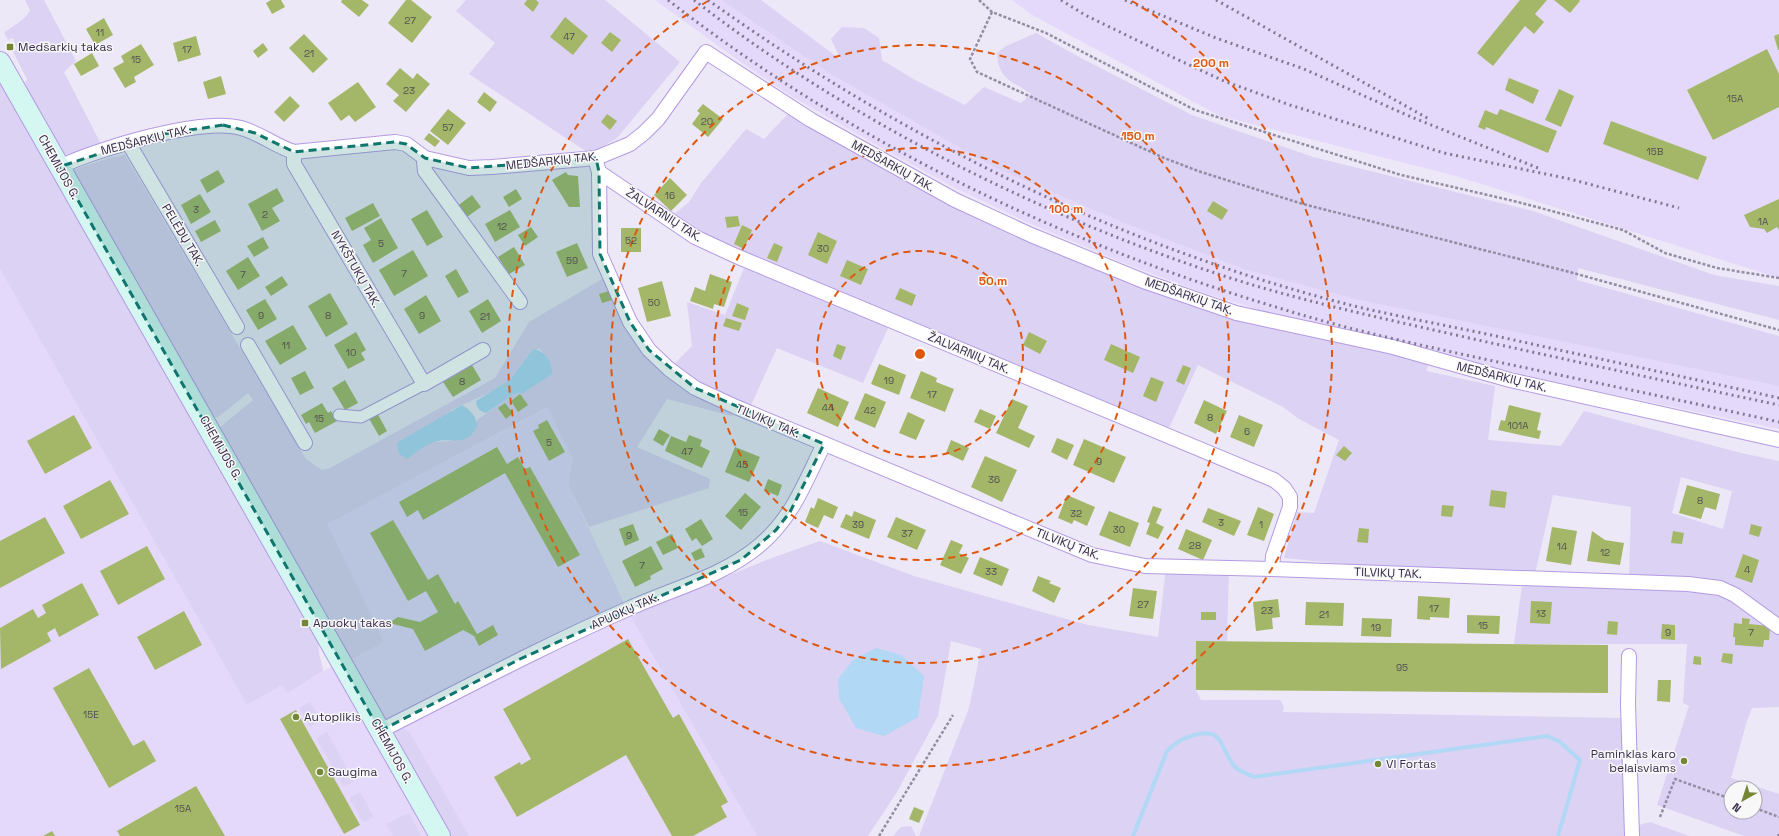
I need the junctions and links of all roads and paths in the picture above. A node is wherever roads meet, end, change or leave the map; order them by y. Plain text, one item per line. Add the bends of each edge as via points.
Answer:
1 (980, 0) edge
2 (992, 12) junction
3 (0, 62) edge
4 (129, 144) junction
5 (294, 152) junction
6 (425, 158) junction
7 (596, 158) junction
8 (59, 167) junction
9 (599, 172) junction
10 (1779, 278) edge
11 (520, 302) dead end
12 (237, 327) dead end
13 (1779, 330) edge
14 (248, 345) dead end
15 (483, 350) dead end
16 (424, 384) junction
17 (339, 415) dead end
18 (1779, 440) edge
19 (305, 443) dead end
20 (824, 444) junction
21 (1272, 569) junction
22 (1779, 627) edge
23 (1629, 656) dead end
24 (953, 715) dead end
25 (380, 731) junction
26 (1723, 796) edge
27 (1763, 811) edge
28 (1660, 817) dead end
29 (1779, 817) edge
30 (440, 836) edge
31 (879, 836) edge
32 (1632, 836) edge

1 - 2 path
2 - 10 path via 1046,33 1195,110 1401,175 1623,230 1665,253 1717,268
2 - 13 path via 970,59 978,72 1164,158 1303,204 1566,271
3 - 8 main road, CHEMIJOS G.
4 - 5 street, MEDŠARKIŲ TAK. via 156,135 206,126 223,126 255,133 281,148
4 - 8 street, MEDŠARKIŲ TAK.
4 - 12 street, PELĖDŲ TAK.
5 - 6 street, MEDŠARKIŲ TAK. via 395,142 406,144
5 - 16 street, NYKŠTUKŲ TAK. via 294,164
6 - 7 street, MEDŠARKIŲ TAK. via 451,165 484,168
6 - 11 street via 425,171
7 - 9 street
7 - 18 street, MEDŠARKIŲ TAK. via 630,144 644,133 658,119 706,52 811,120 954,200 1146,282 1236,313 1393,348 1510,380
8 - 25 main road, CHEMIJOS G.
9 - 20 street, TILVIKŲ TAK. via 600,254 630,322 649,350 669,370 695,388
9 - 21 street, ŽALVARNIŲ TAK. via 695,237 736,256 1274,480 1290,497 1290,507 1273,556
14 - 19 street
15 - 16 street
16 - 17 street via 361,417
20 - 21 street, TILVIKŲ TAK. via 1092,555 1145,566
20 - 25 street, APUOKŲ TAK. via 790,512 776,530 741,560 720,572 630,608 520,659
21 - 22 street, TILVIKŲ TAK. via 1688,584 1720,588 1735,595
23 - 32 street
24 - 31 path
25 - 30 main road, CHEMIJOS G.
26 - 28 path via 1675,778
27 - 29 path

